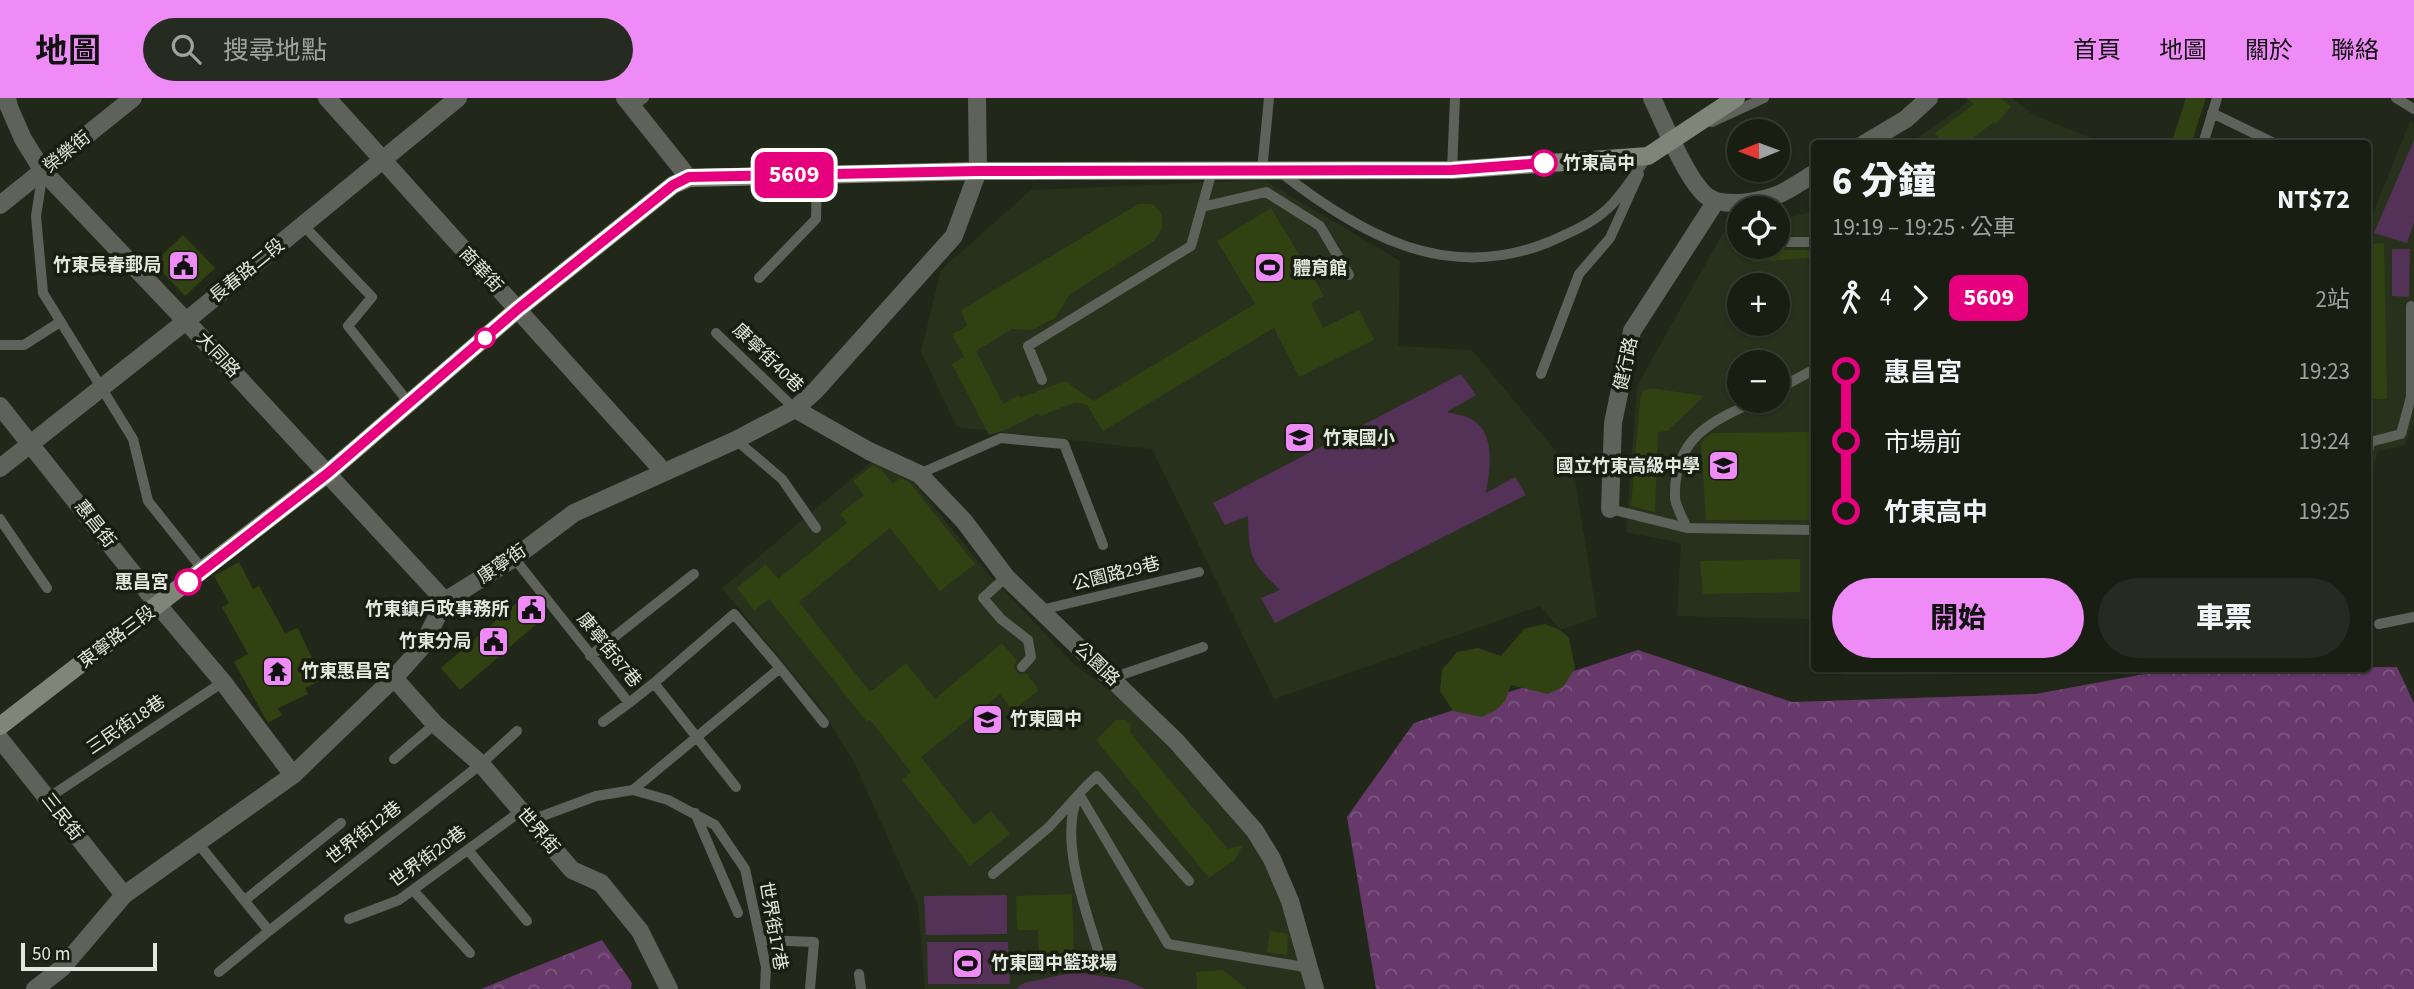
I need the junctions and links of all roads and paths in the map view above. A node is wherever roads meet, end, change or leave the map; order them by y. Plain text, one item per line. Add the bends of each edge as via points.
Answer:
1 (8, 98) edge
2 (133, 98) edge
3 (327, 98) edge
4 (458, 98) edge
5 (1269, 98) edge
6 (1455, 98) edge
7 (1652, 98) edge
8 (1736, 98) edge
9 (1764, 98) edge
10 (1929, 98) edge
11 (2217, 98) edge
12 (2396, 98) edge
13 (976, 99) edge
14 (634, 101) edge
15 (2414, 109) edge
16 (2213, 113) junction
17 (1871, 140) edge
18 (2204, 140) edge
19 (2268, 140) edge
20 (1673, 141) junction
21 (1648, 156) junction
22 (382, 161) junction
23 (1452, 170) junction
24 (43, 171) junction
25 (978, 171) junction
26 (1212, 171) junction
27 (1270, 171) junction
28 (817, 174) junction
29 (1811, 175) edge
30 (689, 177) junction
31 (1772, 196) edge
32 (1716, 201) junction
33 (1727, 202) edge
34 (0, 205) edge
35 (1202, 207) junction
36 (303, 225) junction
37 (1790, 242) edge
38 (1811, 242) edge
39 (1349, 275) dead end
40 (759, 278) dead end
41 (2411, 306) dead end
42 (518, 309) junction
43 (186, 321) junction
44 (60, 322) junction
45 (716, 333) dead end
46 (0, 345) edge
47 (1811, 371) edge
48 (1541, 374) dead end
49 (1042, 380) dead end
50 (1790, 383) edge
51 (101, 388) junction
52 (2412, 397) edge
53 (409, 403) junction
54 (0, 406) edge
55 (795, 409) junction
56 (1728, 413) edge
57 (736, 440) junction
58 (2371, 442) edge
59 (31, 443) junction
60 (0, 468) edge
61 (664, 472) junction
62 (328, 473) junction
63 (919, 474) junction
64 (1611, 509) joint
65 (0, 519) edge
66 (816, 528) dead end
67 (1687, 528) junction
68 (1811, 530) edge
69 (1104, 545) dead end
70 (514, 558) junction
71 (203, 570) junction
72 (1199, 572) dead end
73 (694, 574) dead end
74 (1006, 577) junction
75 (47, 588) dead end
76 (445, 601) junction
77 (158, 605) junction
78 (1041, 610) junction
79 (2414, 617) edge
80 (2379, 624) dead end
81 (1203, 647) dead end
82 (590, 656) junction
83 (1021, 667) dead end
84 (780, 668) junction
85 (394, 678) junction
86 (1112, 678) junction
87 (223, 682) junction
88 (654, 683) junction
89 (629, 703) junction
90 (603, 722) dead end
91 (824, 723) dead end
92 (435, 724) junction
93 (0, 726) edge
94 (517, 731) dead end
95 (695, 737) junction
96 (0, 739) edge
97 (394, 759) dead end
98 (481, 764) junction
99 (293, 775) junction
100 (736, 787) dead end
101 (633, 790) junction
102 (1079, 794) junction
103 (48, 798) junction
104 (695, 813) junction
105 (525, 816) junction
106 (341, 823) dead end
107 (197, 842) junction
108 (468, 850) junction
109 (993, 874) dead end
110 (1189, 881) dead end
111 (413, 890) junction
112 (124, 895) junction
113 (245, 900) junction
114 (738, 913) dead end
115 (349, 919) dead end
116 (527, 921) dead end
117 (269, 931) junction
118 (760, 940) junction
119 (470, 953) dead end
120 (1103, 967) dead end
121 (1310, 968) junction
122 (219, 972) dead end
123 (859, 974) dead end
124 (35, 989) edge
125 (669, 989) edge
126 (765, 989) edge
127 (810, 989) edge
128 (862, 989) edge
129 (1315, 989) edge

1 - 24 street, 大同路 via 23,139
2 - 24 street, 榮樂街
3 - 22 street, 商華街
4 - 22 street, 長春路二段
5 - 27 lane
6 - 23 lane
7 - 20 street
8 - 20 main road
9 - 20 lane
10 - 17 street via 1906,119
11 - 16 lane
12 - 15 lane
13 - 25 street
14 - 30 street
16 - 18 lane
16 - 19 lane
20 - 21 main road
20 - 32 street via 1694,180
21 - 23 main road
21 - 27 lane via 1607,210 1578,230 1522,253 1467,258 1415,251 1324,206
21 - 48 lane via 1610,238 1579,274
22 - 36 street, 長春路二段
22 - 42 street, 商華街
23 - 27 main road
24 - 34 street, 榮樂街
24 - 43 street, 大同路
24 - 44 lane via 36,216 43,293
25 - 26 main road
25 - 28 main road
25 - 55 street, 康寧街 via 954,236
26 - 27 main road
26 - 35 lane
28 - 30 main road
28 - 40 lane via 816,219
29 - 31 street
30 - 42 main road, 東寧路三段
32 - 33 street
32 - 64 street, 健行路 via 1632,331 1613,423
35 - 39 lane via 1266,192 1320,226
35 - 49 lane via 1191,246 1028,346
36 - 43 street, 長春路二段
36 - 53 lane via 372,297 348,326
37 - 38 lane
41 - 52 lane
42 - 53 main road, 東寧路三段
42 - 61 street, 商華街
43 - 51 street, 長春路二段
43 - 62 street, 大同路
44 - 46 lane via 24,345
44 - 51 lane
45 - 55 lane, 康寧街40巷
47 - 50 lane
51 - 59 street, 長春路二段
51 - 71 lane via 133,439 148,502
52 - 58 lane via 2401,434
53 - 62 main road, 東寧路三段
54 - 59 street, 惠昌街
55 - 57 street, 康寧街
55 - 63 street, 公園路
56 - 67 lane via 1701,429 1680,459 1675,500
57 - 61 street, 康寧街
57 - 66 lane via 782,479
59 - 60 street, 長春路二段
59 - 77 street, 惠昌街
61 - 70 street, 康寧街 via 574,513
62 - 71 main road, 東寧路三段
62 - 76 street, 大同路
63 - 69 lane via 1001,438 1064,444
63 - 74 street, 公園路 via 964,521
64 - 67 lane
65 - 75 lane
67 - 68 lane
70 - 76 street, 康寧街
70 - 82 lane, 康寧街87巷
71 - 77 main road, 東寧路三段
72 - 78 lane, 公園路29巷
73 - 82 lane
74 - 78 street, 公園路
74 - 83 lane via 983,598 1001,620 1028,640 1031,657
76 - 85 street via 421,648
77 - 87 street, 惠昌街
77 - 93 main road, 東寧路三段
78 - 86 street, 公園路
79 - 80 lane
81 - 86 lane
82 - 89 lane, 康寧街87巷
84 - 88 lane via 734,614
84 - 91 lane
84 - 95 lane
85 - 92 street, 世界街
85 - 99 street
86 - 121 street, 公園路 via 1176,741 1255,831 1290,901
87 - 99 street, 惠昌街
87 - 103 lane, 三民街18巷
88 - 89 lane, 康寧街87巷
88 - 95 lane, 康寧街87巷
89 - 90 lane
92 - 97 lane
92 - 98 street, 世界街
94 - 98 lane, 世界街12巷
95 - 100 lane, 康寧街87巷
95 - 101 lane
96 - 103 street, 三民街
98 - 105 street, 世界街
98 - 117 lane, 世界街12巷
99 - 107 street
101 - 104 lane, 世界街17巷
101 - 105 lane, 世界街17巷
102 - 109 lane via 1049,827
102 - 110 lane via 1097,776
102 - 120 lane via 1071,827 1077,874
102 - 121 lane via 1168,944
103 - 112 street, 三民街
104 - 114 lane
104 - 118 lane, 世界街17巷 via 715,825 745,869
105 - 108 lane, 世界街20巷
105 - 125 street, 世界街 via 572,870 601,883 640,931
106 - 113 lane
107 - 112 street
107 - 113 lane
108 - 111 lane, 世界街20巷
108 - 116 lane
111 - 115 lane, 世界街20巷
111 - 119 lane
112 - 124 street via 62,968
113 - 117 lane
117 - 122 lane, 世界街12巷
118 - 126 lane, 世界街17巷
118 - 127 lane via 814,942
121 - 129 street, 公園路
123 - 128 lane

